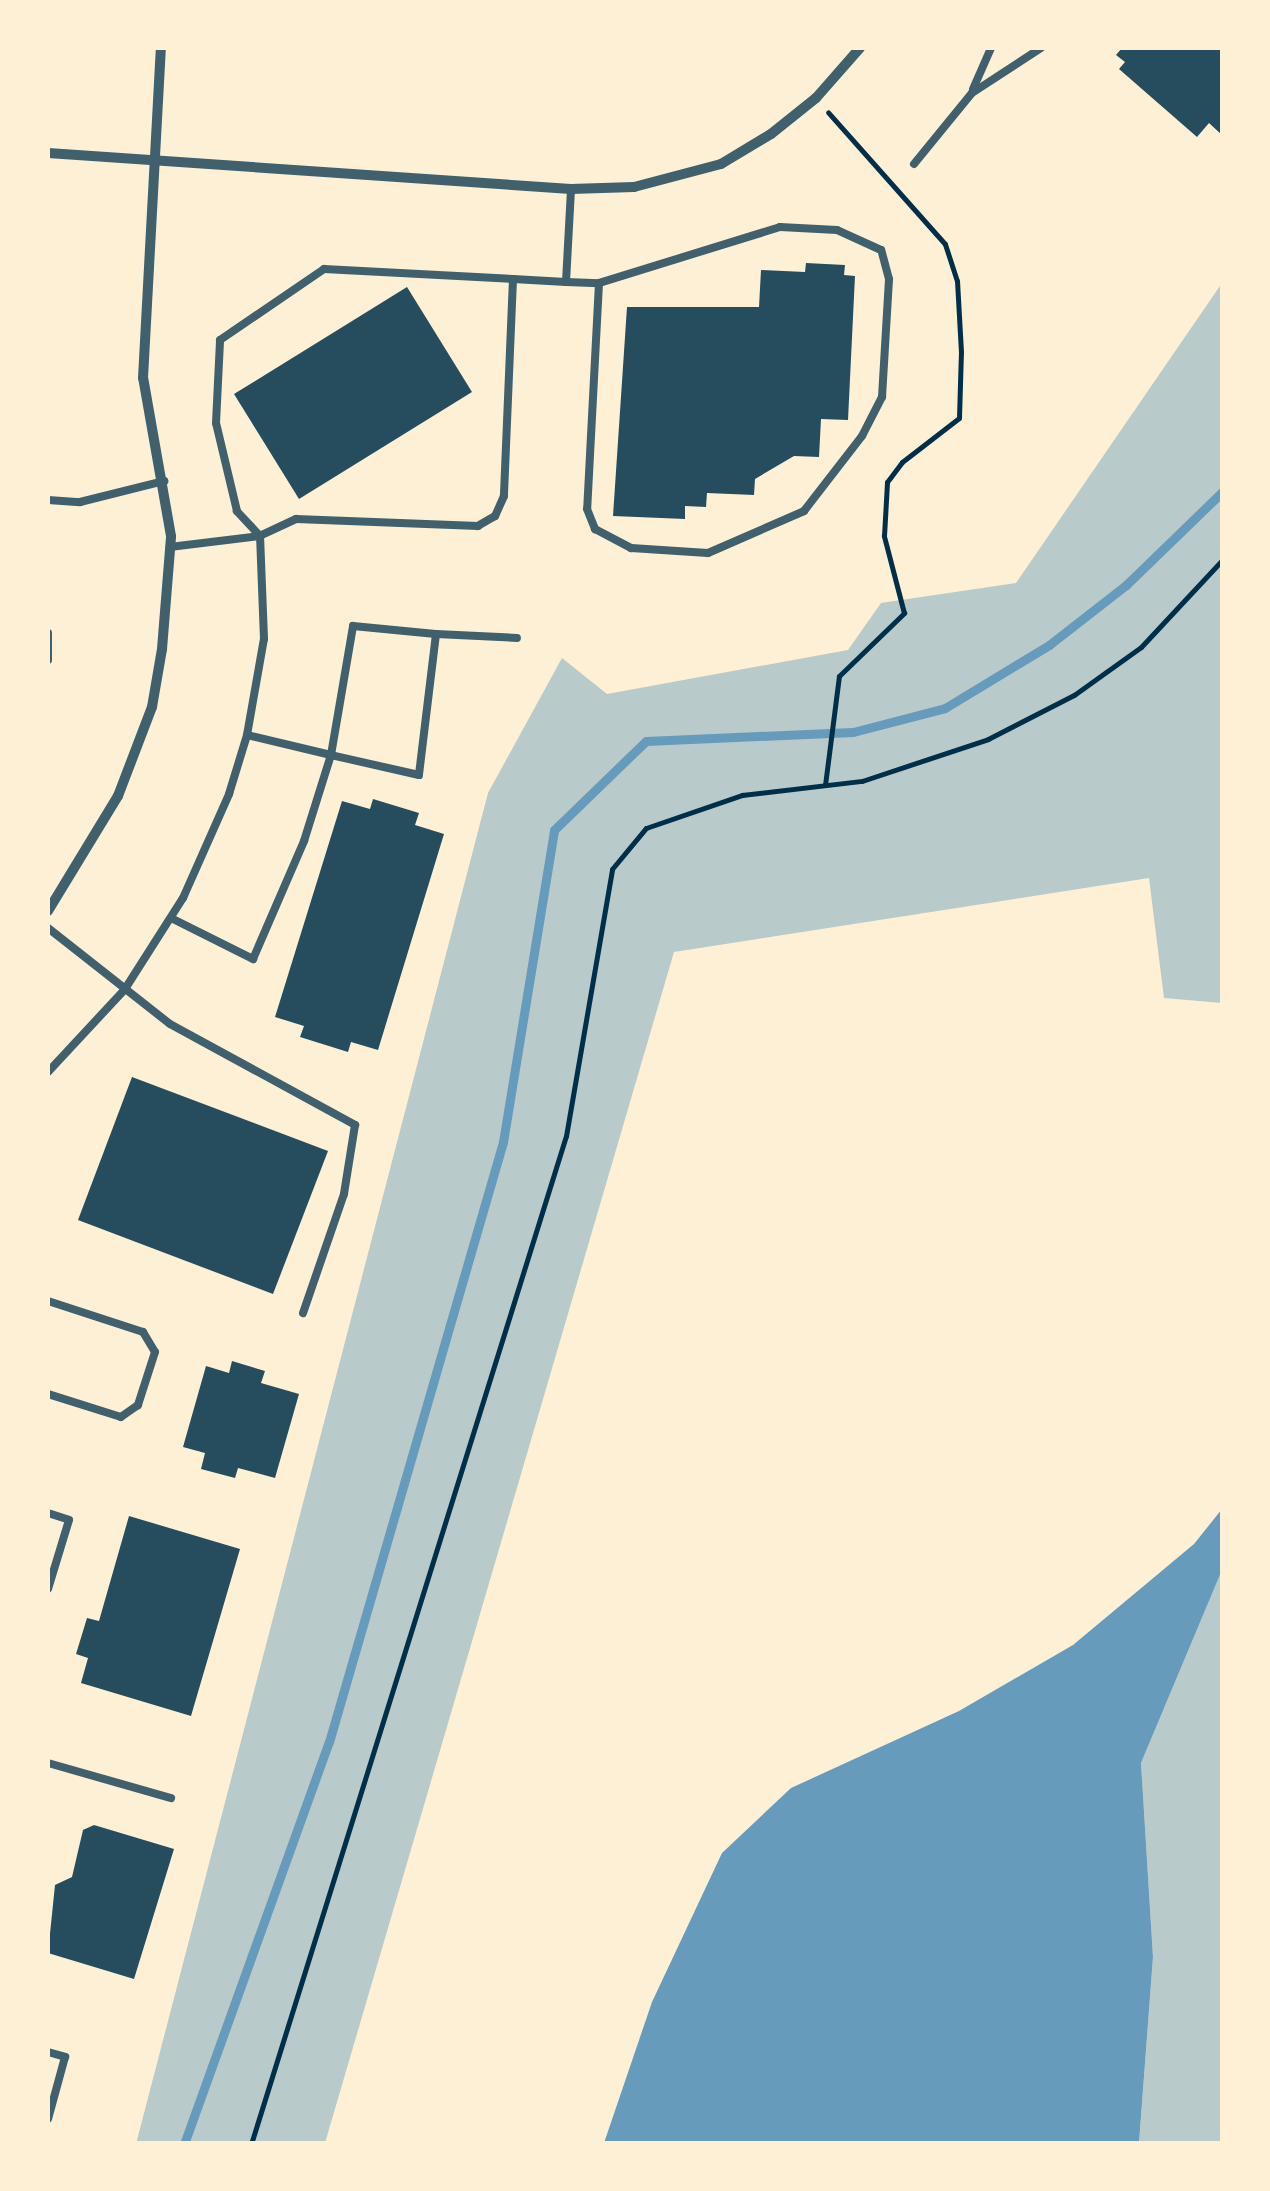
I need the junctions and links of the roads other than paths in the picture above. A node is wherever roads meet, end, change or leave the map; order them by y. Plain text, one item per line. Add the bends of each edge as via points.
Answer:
1 (161, 48) edge
2 (860, 48) edge
3 (991, 48) edge
4 (1040, 48) edge
5 (972, 93) junction
6 (48, 152) edge
7 (154, 163) junction
8 (914, 164) dead end
9 (571, 189) junction
10 (513, 279) junction
11 (566, 282) junction
12 (599, 282) junction
13 (164, 481) junction
14 (48, 488) edge
15 (49, 501) edge
16 (260, 536) junction
17 (170, 547) junction
18 (48, 633) edge
19 (436, 634) junction
20 (517, 638) dead end
21 (48, 660) edge
22 (246, 735) junction
23 (331, 755) junction
24 (48, 912) edge
25 (170, 918) junction
26 (48, 928) edge
27 (125, 989) junction
28 (48, 1072) edge
29 (48, 1301) edge
30 (303, 1313) dead end
31 (48, 1394) edge
32 (48, 1513) edge
33 (48, 1589) edge
34 (48, 1763) edge
35 (171, 1798) dead end
36 (48, 2052) edge
37 (48, 2119) edge

1 - 7 street
2 - 9 street via 816,98 721,164 634,187
3 - 5 lane
4 - 5 lane
5 - 8 lane
6 - 7 street
7 - 9 street
7 - 13 street via 143,378
9 - 11 lane
10 - 11 lane
10 - 16 lane via 504,496 495,516 478,526 296,520
10 - 16 lane via 324,268 220,340 216,423 237,512
11 - 12 lane
12 - 12 lane via 586,509 595,529 631,548 708,553 804,511 862,436 882,397 888,279 881,250 837,230 780,228
13 - 15 lane via 80,502
13 - 17 street
14 - 15 lane
16 - 17 lane
16 - 22 lane via 264,640
17 - 24 street via 152,707 118,796
18 - 21 lane
19 - 20 lane
19 - 23 lane via 353,626
19 - 23 lane via 419,775
22 - 23 lane
22 - 25 lane via 229,794
23 - 25 lane via 304,841 253,958
25 - 27 lane
26 - 27 lane
27 - 28 lane
27 - 30 lane via 170,1024 355,1124 344,1194
29 - 31 lane via 142,1332 155,1352 138,1405 121,1417
32 - 33 lane via 69,1520
34 - 35 lane
36 - 37 lane via 64,2057

